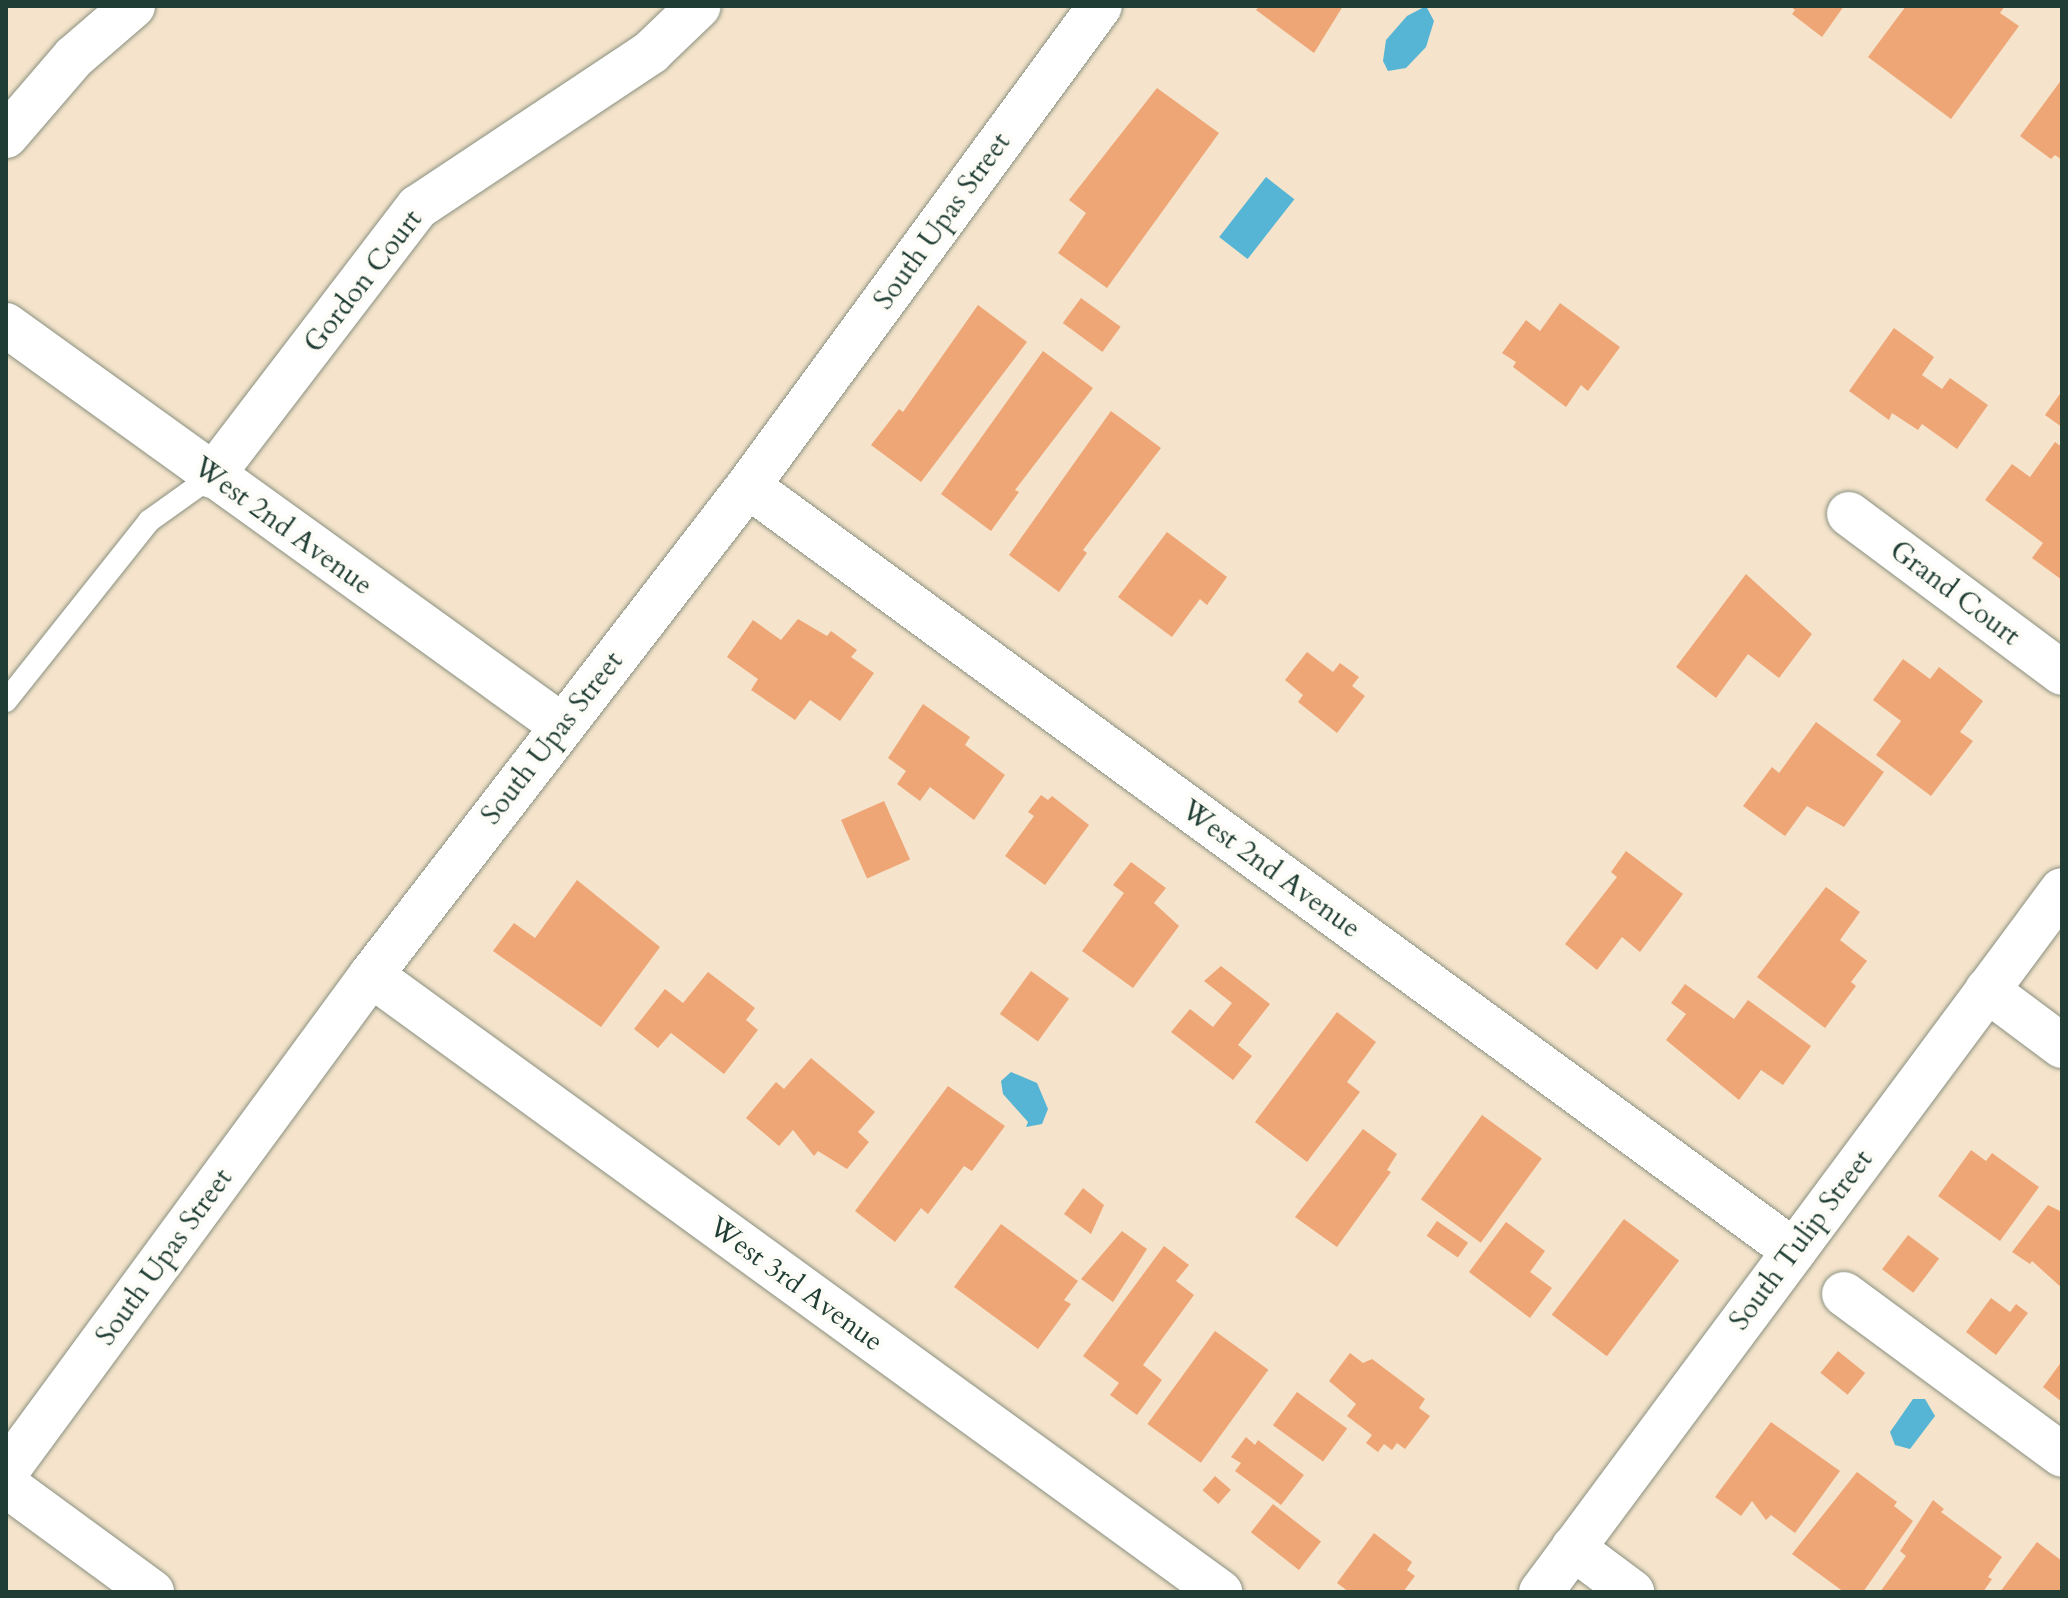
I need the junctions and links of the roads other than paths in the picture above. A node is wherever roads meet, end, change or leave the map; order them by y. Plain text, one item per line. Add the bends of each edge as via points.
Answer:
1 (133, 6) edge
2 (699, 6) edge
3 (1100, 6) edge
4 (6, 136) edge
5 (6, 325) edge
6 (212, 476) junction
7 (748, 486) junction
8 (1849, 514) dead end
9 (2062, 673) edge
10 (6, 701) edge
11 (561, 725) junction
12 (2062, 890) edge
13 (371, 975) junction
14 (1987, 990) junction
15 (2062, 1046) edge
16 (1794, 1251) junction
17 (1844, 1294) dead end
18 (2062, 1455) edge
19 (6, 1472) edge
20 (6, 1485) edge
21 (1573, 1548) junction
22 (152, 1592) edge
23 (1220, 1592) edge
24 (1541, 1592) edge
25 (1632, 1592) edge

1 - 4 street via 74,57
2 - 6 street, Gordon Court via 651,52 418,207
3 - 7 street, South Upas Street
5 - 6 street, West 2nd Avenue
6 - 10 lane via 149,521
6 - 11 street, West 2nd Avenue
7 - 11 street, South Upas Street
7 - 16 street, West 2nd Avenue
8 - 9 street, Grand Court
11 - 13 street, South Upas Street
12 - 14 street, South Tulip Street
13 - 19 street, South Upas Street
13 - 23 street, West 3rd Avenue
14 - 15 street
14 - 16 street, South Tulip Street
16 - 21 street, South Tulip Street
17 - 18 street
20 - 22 street
21 - 24 street, South Tulip Street
21 - 25 street

